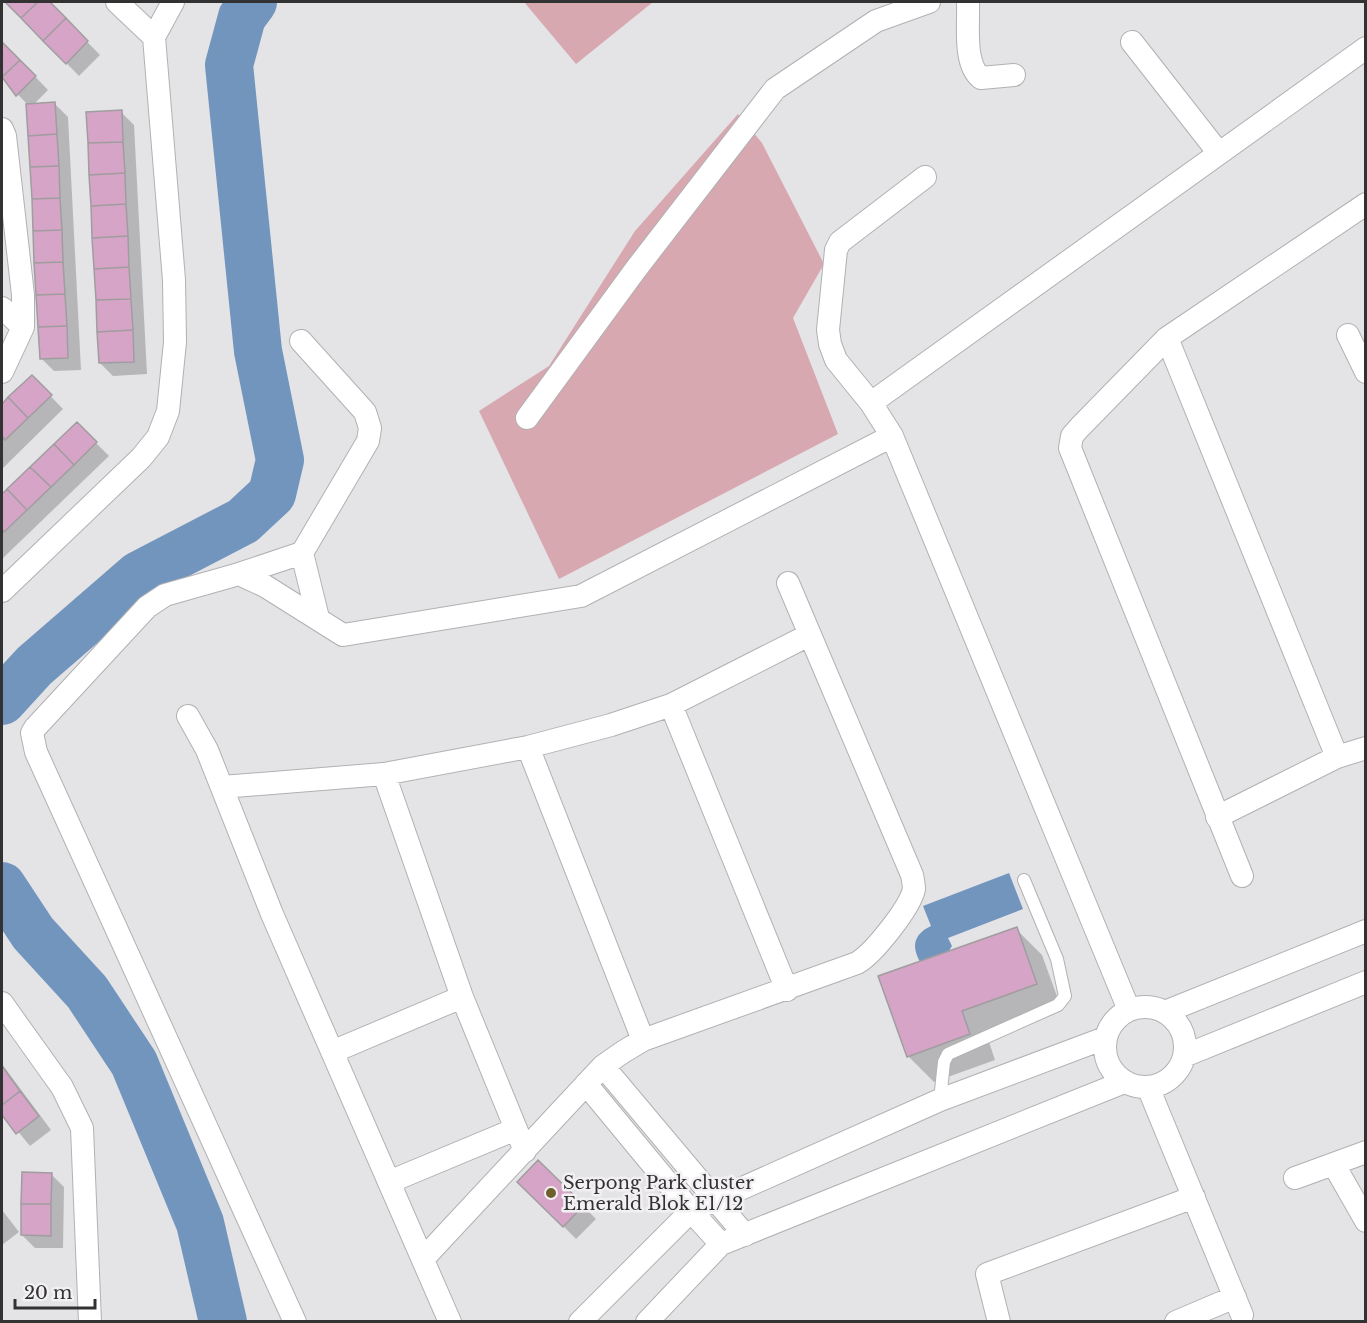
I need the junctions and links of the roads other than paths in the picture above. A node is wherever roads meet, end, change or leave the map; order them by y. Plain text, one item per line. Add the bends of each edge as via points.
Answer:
1 (117, 2) edge
2 (173, 2) edge
3 (929, 2) edge
4 (968, 2) edge
5 (875, 11) edge
6 (154, 37) junction
7 (1131, 42) dead end
8 (1365, 48) edge
9 (1014, 75) dead end
10 (2, 129) edge
11 (1218, 152) junction
12 (925, 177) dead end
13 (1365, 204) edge
14 (2, 308) edge
15 (23, 327) junction
16 (1348, 335) dead end
17 (1167, 338) junction
18 (301, 341) dead end
19 (2, 372) edge
20 (1365, 372) edge
21 (871, 403) junction
22 (527, 418) dead end
23 (892, 436) junction
24 (302, 553) junction
25 (239, 574) junction
26 (788, 583) dead end
27 (2, 591) edge
28 (318, 618) junction
29 (809, 635) junction
30 (671, 705) junction
31 (188, 716) dead end
32 (528, 747) junction
33 (1365, 748) edge
34 (1337, 757) junction
35 (384, 774) junction
36 (222, 787) junction
37 (1217, 817) junction
38 (1242, 876) dead end
39 (1023, 880) dead end
40 (1365, 931) edge
41 (1365, 982) edge
42 (787, 990) junction
43 (462, 997) junction
44 (2, 1003) edge
45 (1129, 1010) junction
46 (1165, 1012) junction
47 (1105, 1038) junction
48 (643, 1040) junction
49 (332, 1052) junction
50 (1184, 1056) junction
51 (603, 1066) junction
52 (1124, 1082) junction
53 (586, 1084) junction
54 (1148, 1087) junction
55 (940, 1100) junction
56 (516, 1129) junction
57 (525, 1151) junction
58 (1365, 1152) edge
59 (1334, 1165) junction
60 (1295, 1178) dead end
61 (389, 1182) junction
62 (1194, 1197) junction
63 (716, 1200) junction
64 (691, 1211) junction
65 (1365, 1221) edge
66 (745, 1235) junction
67 (722, 1244) junction
68 (423, 1259) junction
69 (90, 1322) edge
70 (295, 1322) edge
71 (450, 1322) edge
72 (580, 1322) edge
73 (647, 1322) edge
74 (999, 1322) edge
75 (1176, 1322) edge

1 - 6 street
2 - 6 street
3 - 5 street
4 - 9 street via 975,73 981,78
5 - 22 street via 775,89
6 - 27 street via 175,290 175,342 168,411 158,437 141,458
7 - 11 street
8 - 11 street
10 - 15 street via 23,295
11 - 21 street
12 - 21 street via 844,238 836,250 830,344 836,360
13 - 17 street
14 - 15 street
15 - 19 street
16 - 20 street
17 - 34 street
17 - 37 street via 1072,436 1070,448
18 - 24 street via 364,412 370,428 368,441
21 - 23 street
23 - 28 street via 581,596 343,635
23 - 45 street
24 - 25 street
24 - 28 street
25 - 28 street
25 - 70 street via 155,600 35,728 33,741
26 - 29 street
29 - 30 street
29 - 42 street via 912,875 914,888 867,957
30 - 32 street
30 - 42 street
31 - 36 street
32 - 35 street
32 - 48 street
33 - 34 street
34 - 37 street
35 - 36 street
35 - 43 street
36 - 49 street
37 - 38 street
39 - 55 lane via 1057,959 1065,996 1058,1005 948,1054
40 - 46 street
41 - 50 street
42 - 48 street
43 - 49 street
43 - 56 street
44 - 69 street via 62,1087 82,1128
45 - 46 street via 1147,1007
45 - 47 street via 1114,1022
46 - 50 street via 1182,1031
47 - 52 street via 1107,1063
47 - 55 street
48 - 51 street
49 - 61 street
50 - 54 street via 1171,1077
51 - 53 street
51 - 63 street
52 - 54 street
52 - 66 street
53 - 57 street
53 - 64 street
54 - 62 street
55 - 63 street
56 - 57 street
56 - 61 street
57 - 68 street
58 - 59 street
59 - 60 street
59 - 65 street
61 - 68 street
62 - 74 street via 987,1274
62 - 75 street via 1239,1306
63 - 64 street
63 - 66 street
64 - 67 street
64 - 72 street
66 - 67 street
67 - 73 street
68 - 71 street

